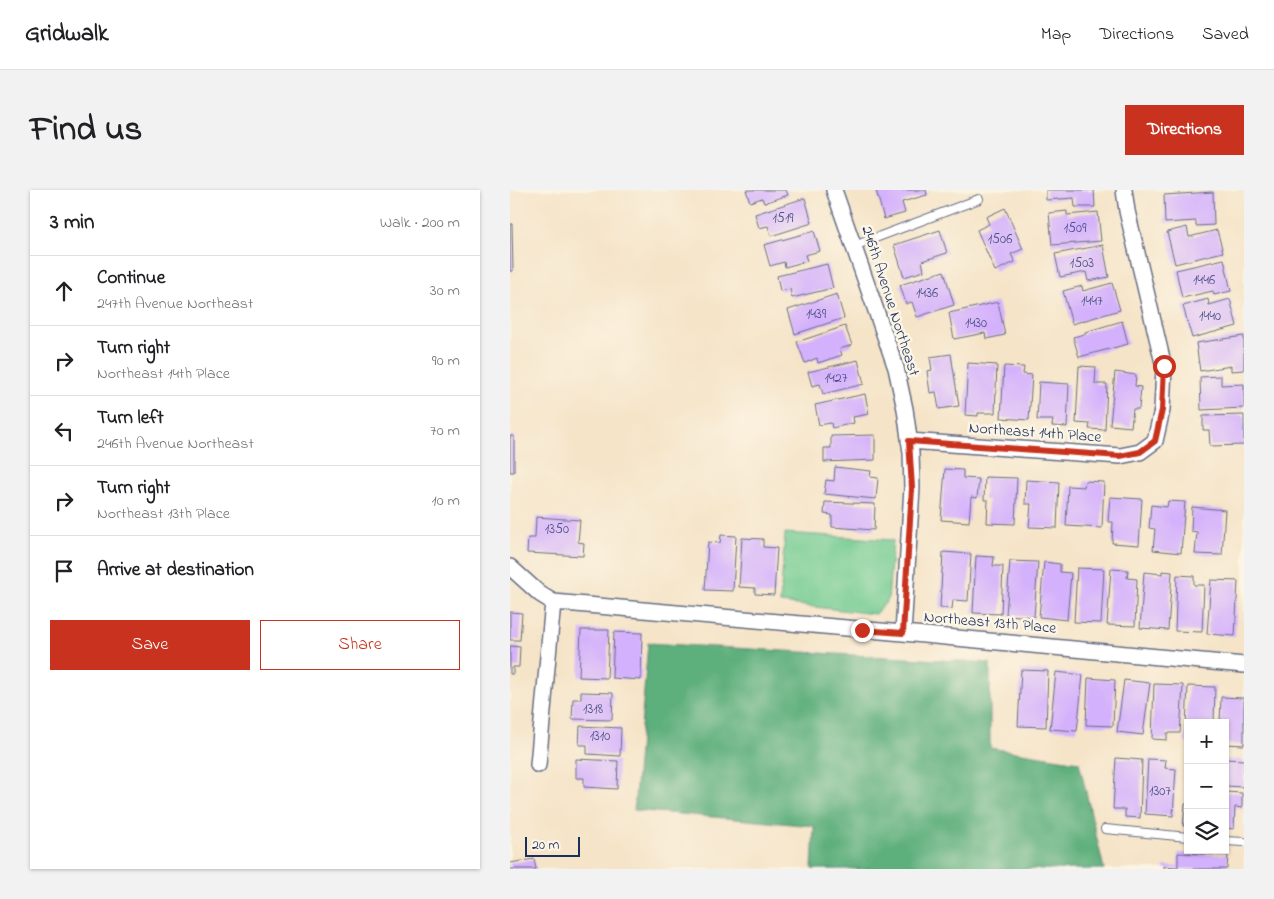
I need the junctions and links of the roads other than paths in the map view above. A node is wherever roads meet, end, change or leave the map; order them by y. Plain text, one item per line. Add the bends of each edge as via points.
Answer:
1 (834, 190) edge
2 (1124, 190) edge
3 (978, 199) dead end
4 (854, 246) junction
5 (909, 441) junction
6 (510, 566) edge
7 (553, 602) junction
8 (903, 633) junction
9 (1244, 665) edge
10 (538, 765) dead end
11 (1105, 829) dead end
12 (1184, 837) edge
13 (1229, 841) edge
14 (1244, 842) edge

1 - 4 street, 246th Avenue Northeast
2 - 5 street, Northeast 14th Place via 1164,366 1162,410 1155,441 1140,452 1120,456
3 - 4 lane
4 - 5 street, 246th Avenue Northeast via 896,368
5 - 8 street, 246th Avenue Northeast via 912,488
6 - 7 street
7 - 8 street, Northeast 13th Place
7 - 10 street
8 - 9 street, Northeast 13th Place
11 - 12 lane
13 - 14 lane

